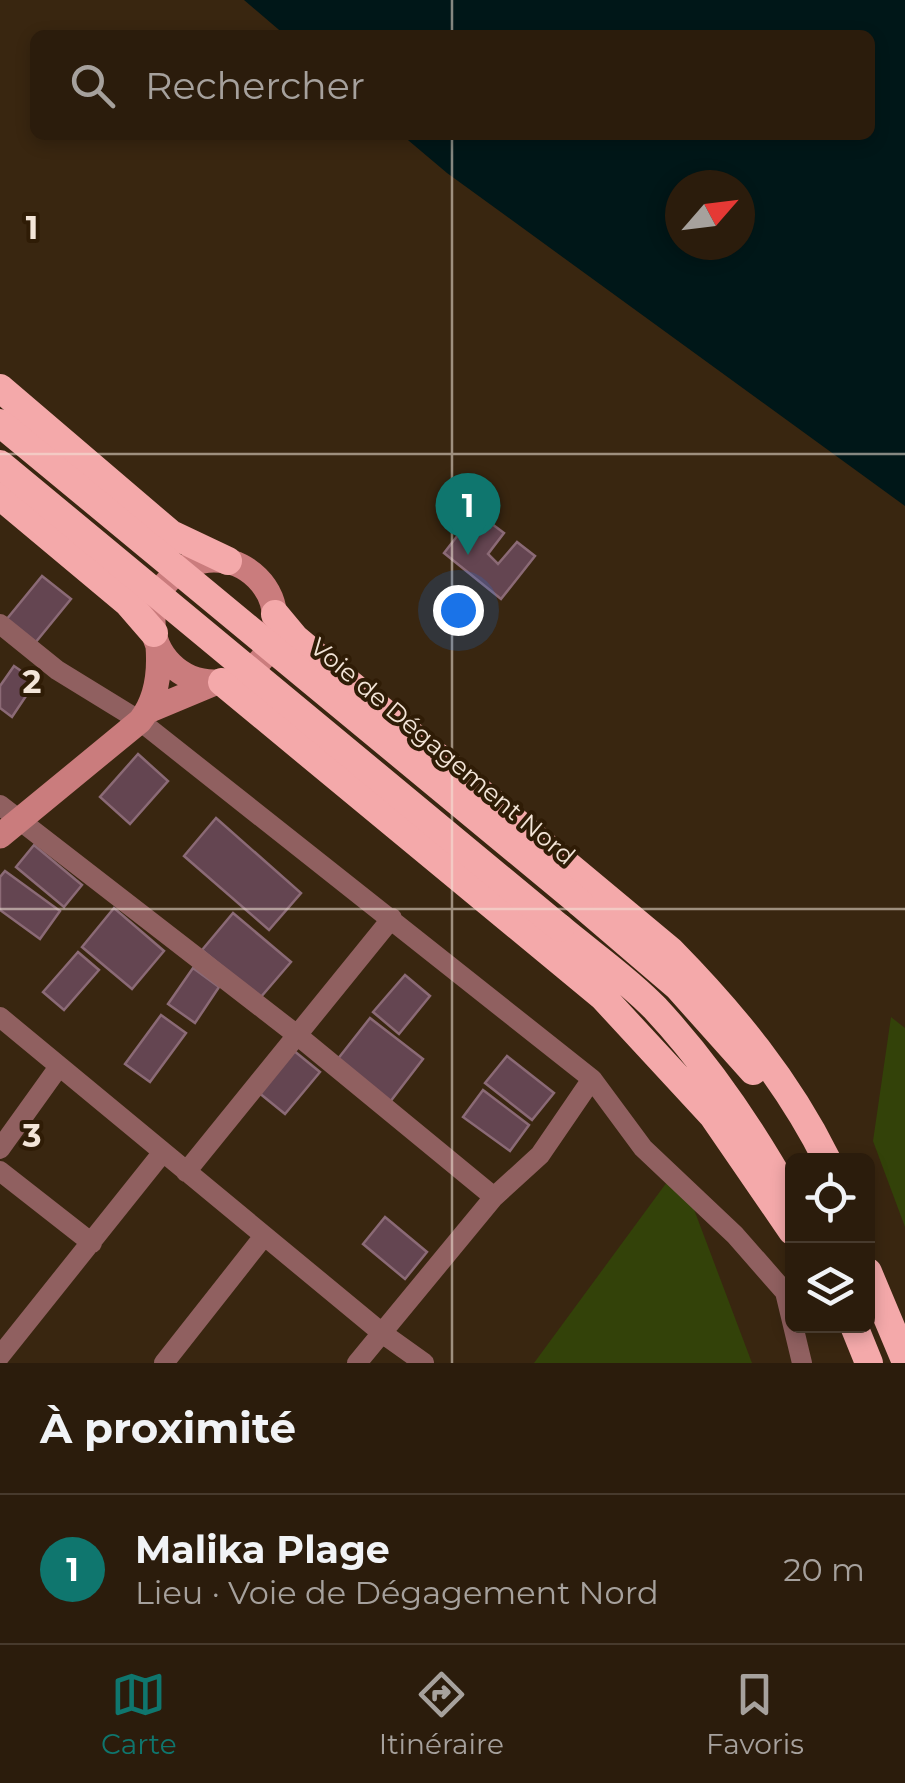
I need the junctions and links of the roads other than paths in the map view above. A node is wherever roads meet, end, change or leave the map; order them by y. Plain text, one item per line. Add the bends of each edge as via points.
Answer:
1 (0, 388) edge
2 (0, 423) edge
3 (0, 464) edge
4 (0, 496) edge
5 (228, 561) junction
6 (275, 614) junction
7 (0, 624) edge
8 (156, 640) junction
9 (219, 682) junction
10 (144, 716) junction
11 (6, 821) edge
12 (392, 918) junction
13 (0, 1018) edge
14 (297, 1035) junction
15 (58, 1068) junction
16 (592, 1079) junction
17 (0, 1149) edge
18 (163, 1152) junction
19 (806, 1153) edge
20 (824, 1153) edge
21 (0, 1171) edge
22 (186, 1172) junction
23 (785, 1190) edge
24 (494, 1196) junction
25 (785, 1221) edge
26 (264, 1236) junction
27 (92, 1242) junction
28 (875, 1289) edge
29 (382, 1333) junction
30 (0, 1356) edge
31 (905, 1360) edge
32 (164, 1363) edge
33 (356, 1363) edge
34 (424, 1363) edge
35 (802, 1363) edge

1 - 5 highway via 171,534
2 - 19 highway, Voie de Dégagement Nord, bridge via 677,986 760,1079
3 - 23 highway, bridge via 652,1006 749,1129
4 - 8 highway via 128,603
5 - 6 main road via 265,587
5 - 8 main road via 197,562 170,578 154,604
6 - 9 main road via 265,656 243,676
6 - 20 highway via 295,638 671,950 726,1007
7 - 10 street via 57,670
8 - 9 main road via 175,669
8 - 10 main road via 160,669
9 - 10 main road
9 - 25 highway via 603,997 713,1116
10 - 11 main road
10 - 12 street
11 - 14 street
12 - 14 street
12 - 16 street
13 - 15 street
14 - 22 street
14 - 24 street
15 - 17 street
15 - 18 street
16 - 24 street via 540,1154
16 - 35 street via 644,1148 784,1292
18 - 22 street
18 - 27 street
21 - 27 street
22 - 26 street
24 - 29 street
26 - 29 street
26 - 32 street
27 - 30 street
28 - 31 highway
29 - 33 street
29 - 34 street

